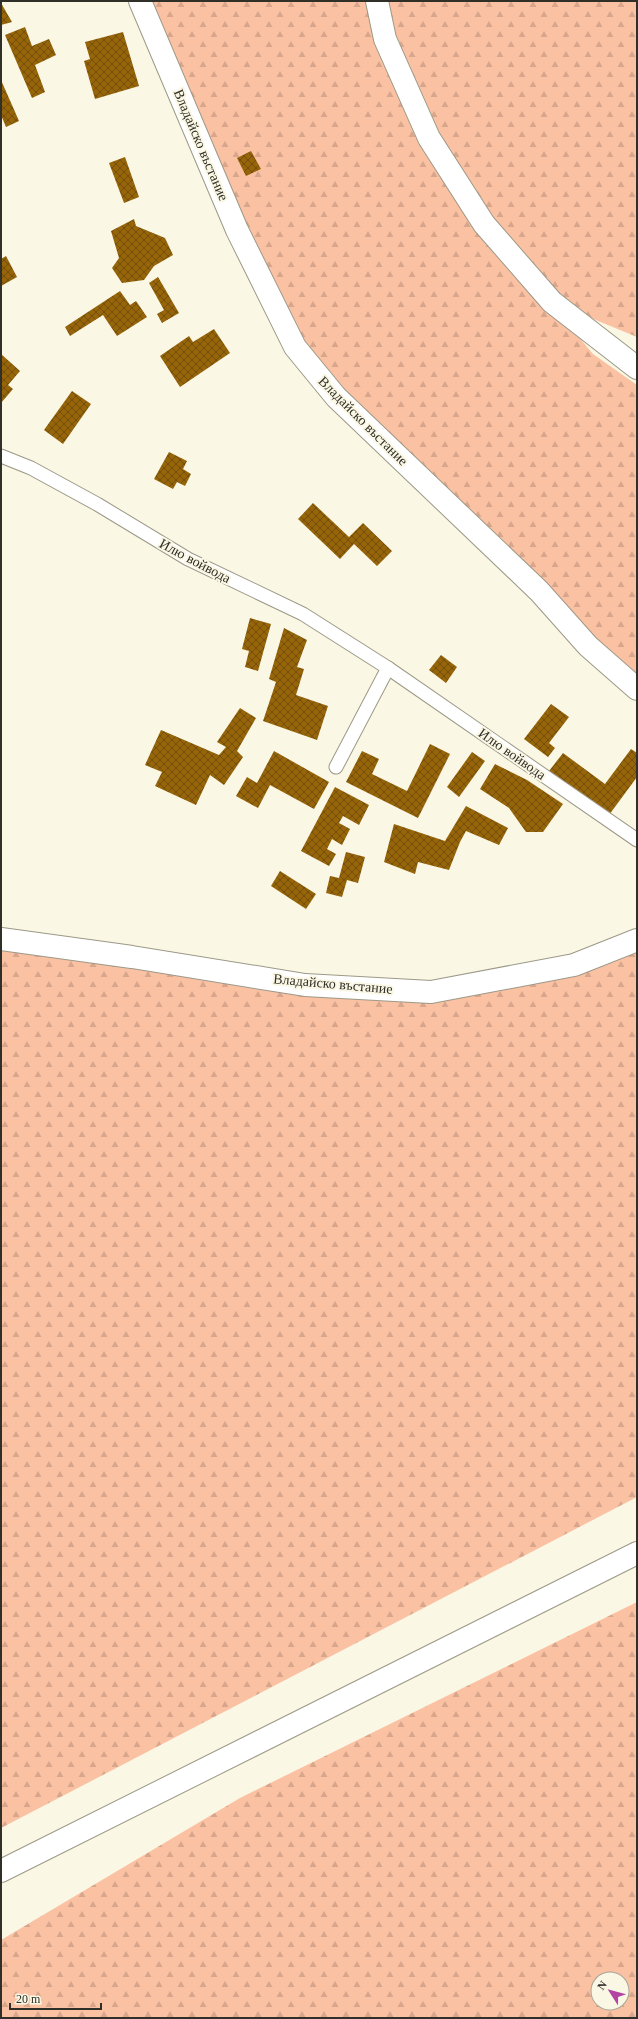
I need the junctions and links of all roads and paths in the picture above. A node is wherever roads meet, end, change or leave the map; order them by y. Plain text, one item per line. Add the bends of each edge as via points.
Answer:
1 (140, 1) edge
2 (377, 1) edge
3 (637, 368) edge
4 (1, 456) edge
5 (388, 668) junction
6 (637, 689) edge
7 (336, 767) dead end
8 (637, 840) edge
9 (1, 939) edge
10 (637, 940) edge
11 (637, 1553) edge
12 (1, 1871) edge

1 - 6 street, Владайско въстание via 236,230 295,347 336,397 539,591 588,646
2 - 3 street via 385,39 429,138 484,224 552,302
4 - 5 lane, Илю войвода via 31,468 90,500 188,559 303,614
5 - 7 lane
5 - 8 lane, Илю войвода
9 - 10 street, Владайско въстание via 304,985 432,992 574,965
11 - 12 street

